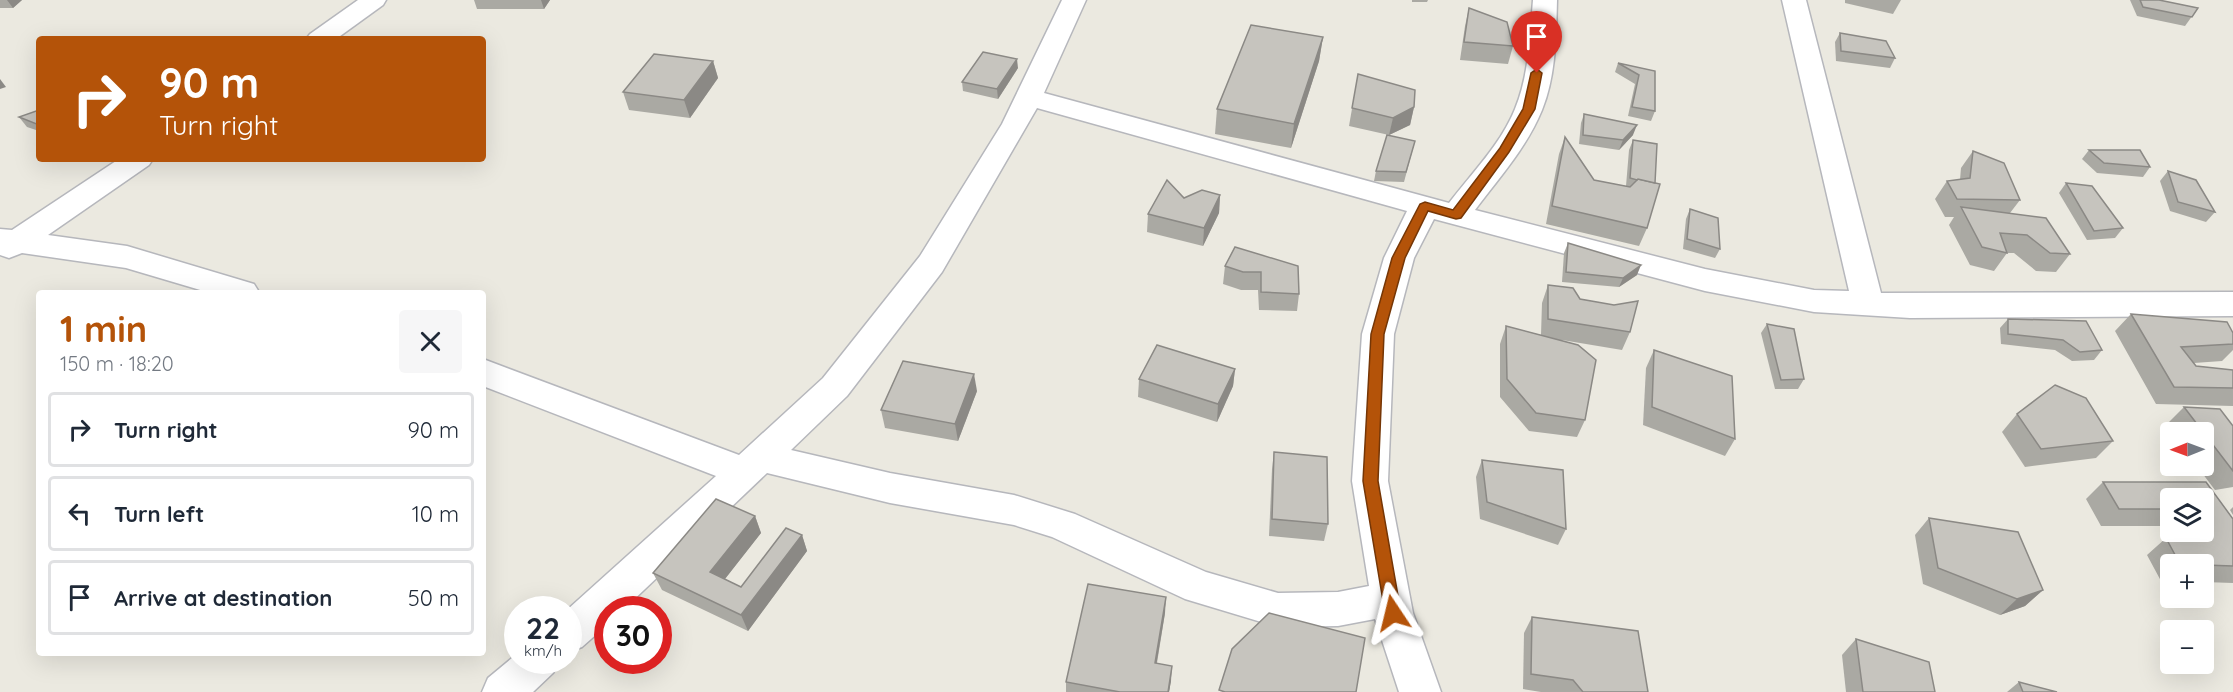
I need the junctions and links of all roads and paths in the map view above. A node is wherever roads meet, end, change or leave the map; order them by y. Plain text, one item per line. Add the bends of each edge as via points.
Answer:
1 (374, 0) edge
2 (1074, 0) edge
3 (1545, 0) edge
4 (1794, 0) edge
5 (323, 36) edge
6 (1029, 97) junction
7 (134, 162) edge
8 (1440, 211) junction
9 (6, 244) edge
10 (236, 290) edge
11 (1868, 304) junction
12 (2233, 304) edge
13 (486, 373) edge
14 (752, 465) junction
15 (1390, 599) junction
16 (582, 621) edge
17 (523, 674) edge
18 (503, 692) edge
19 (1420, 692) edge

1 - 5 street
2 - 6 street
3 - 8 street via 1541,54 1529,109 1505,149
4 - 11 street
6 - 8 street
6 - 14 street via 931,264 835,387
7 - 9 street
8 - 11 street via 1705,280 1814,301
8 - 15 street via 1399,258 1378,334 1370,481
9 - 10 street via 127,257
11 - 12 street
13 - 14 street
14 - 15 street via 1014,510 1062,525 1198,587 1278,610 1338,609
14 - 16 street
15 - 19 street
17 - 18 street

